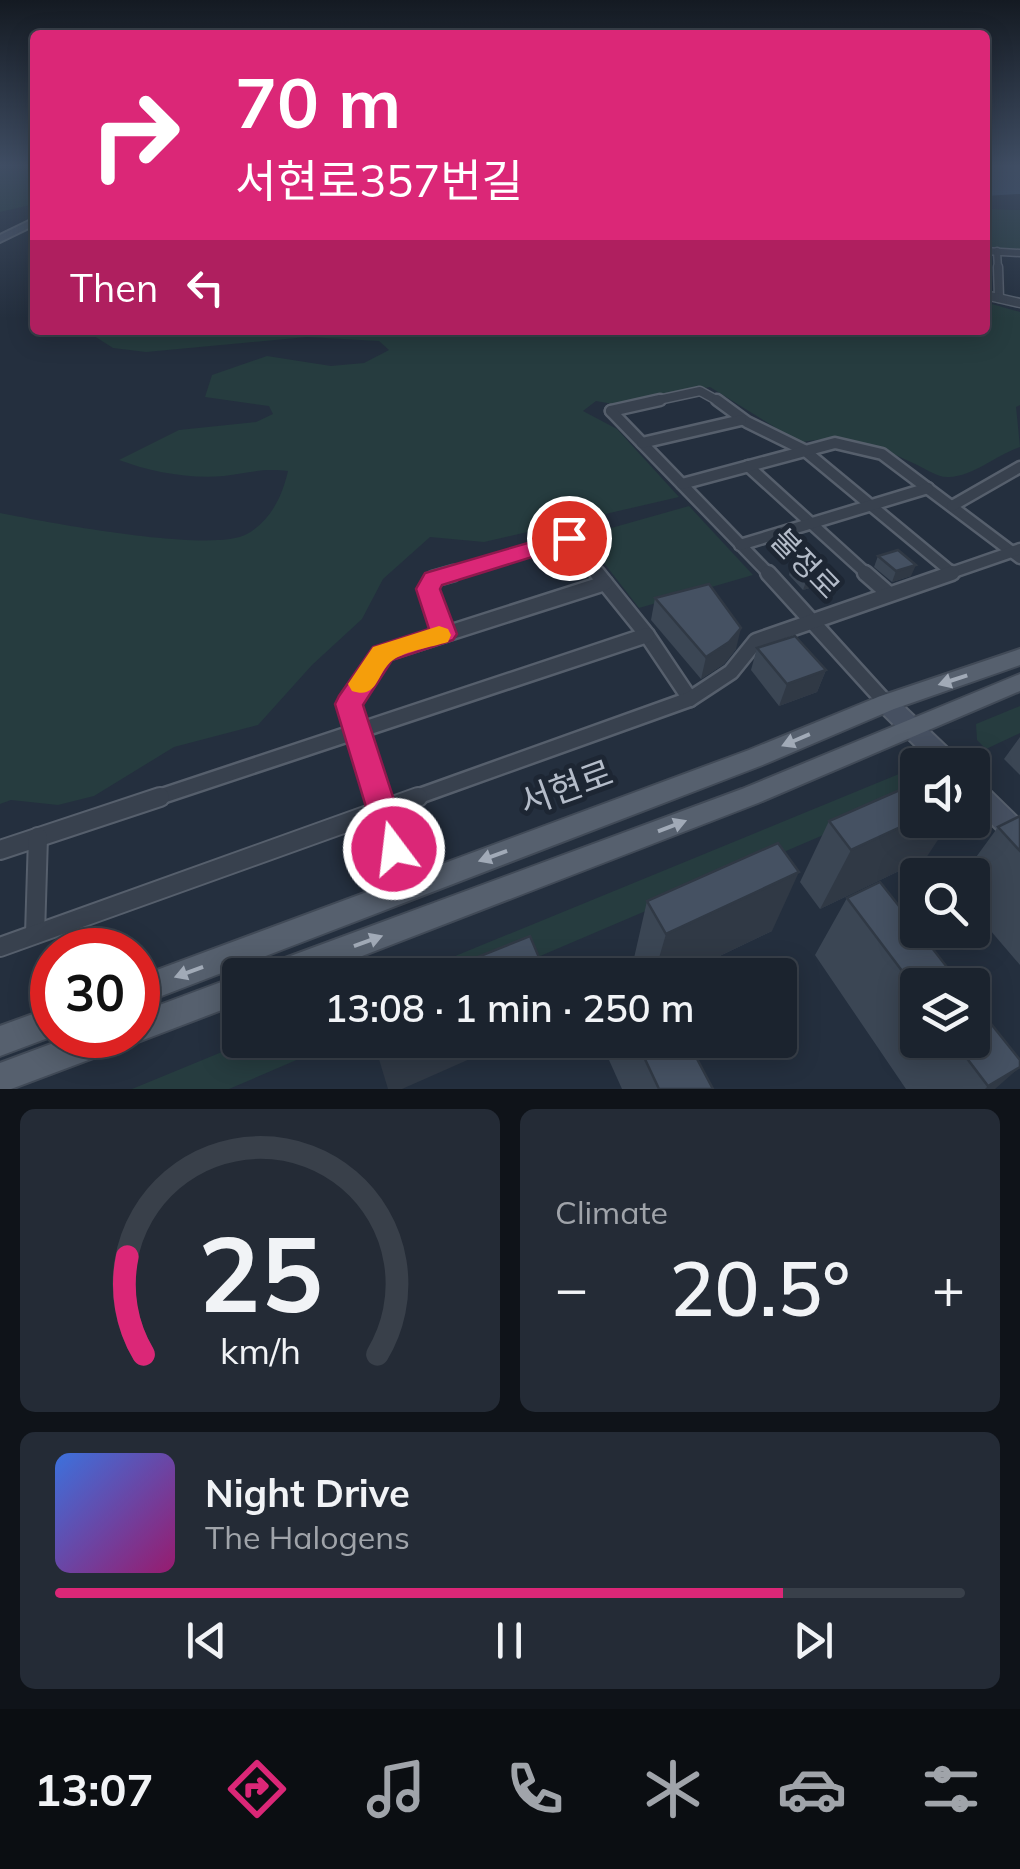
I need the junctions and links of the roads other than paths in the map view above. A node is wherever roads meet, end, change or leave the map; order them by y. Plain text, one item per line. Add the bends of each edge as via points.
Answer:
1 (30, 225) edge
2 (0, 239) edge
3 (990, 250) edge
4 (997, 251) junction
5 (1020, 253) edge
6 (990, 296) edge
7 (998, 298) junction
8 (1020, 303) edge
9 (741, 420) junction
10 (642, 443) junction
11 (804, 450) junction
12 (748, 466) junction
13 (1020, 468) edge
14 (682, 484) junction
15 (928, 488) junction
16 (870, 506) junction
17 (952, 506) junction
18 (813, 524) junction
19 (740, 545) junction
20 (1017, 553) edge
21 (950, 571) junction
22 (605, 583) junction
23 (889, 594) junction
24 (814, 620) junction
25 (444, 634) junction
26 (647, 634) junction
27 (1020, 657) edge
28 (1020, 682) edge
29 (690, 699) junction
30 (886, 702) junction
31 (913, 728) junction
32 (358, 733) junction
33 (933, 748) edge
34 (990, 806) edge
35 (384, 811) junction
36 (1020, 836) edge
37 (38, 837) junction
38 (0, 850) edge
39 (404, 888) junction
40 (35, 928) edge
41 (52, 928) edge
42 (30, 936) edge
43 (0, 947) edge
44 (322, 958) edge
45 (160, 983) edge
46 (222, 996) edge
47 (160, 1019) edge
48 (30, 1030) edge
49 (0, 1041) edge
50 (53, 1058) edge
51 (0, 1078) edge

1 - 2 main road
3 - 4 street
4 - 5 street
4 - 7 street
6 - 7 street
7 - 8 street
9 - 10 street
9 - 10 street, 불정로 via 700,391 611,411
9 - 11 street
10 - 14 street, 불정로
11 - 12 street
11 - 15 street via 834,443 882,454
11 - 16 street
12 - 14 street
12 - 18 street
13 - 17 street
14 - 19 street, 불정로
15 - 16 street
15 - 17 street
16 - 18 street
16 - 21 street
17 - 20 street
18 - 19 street
18 - 23 street
19 - 24 street, 불정로
20 - 21 street
21 - 23 street
22 - 25 street
22 - 25 street via 569,538 433,579 428,589
22 - 26 street
23 - 24 street
24 - 29 street via 756,641 731,672
24 - 30 street, 불정로
25 - 32 street via 383,654 348,704
26 - 29 street
26 - 32 street
27 -> 30 main road, 서현로
28 - 31 main road
29 - 35 street
30 - 31 main road, 불정로
30 -> 39 main road, 서현로 via 758,757
31 - 33 main road, 불정로
44 -> 31 main road
32 - 35 street
32 - 37 street
34 - 36 main road
35 - 39 street
35 - 41 street
37 - 38 street
37 - 40 street
39 -> 45 main road, 서현로
42 - 43 street
46 - 47 main road
48 - 49 main road
50 - 51 main road

